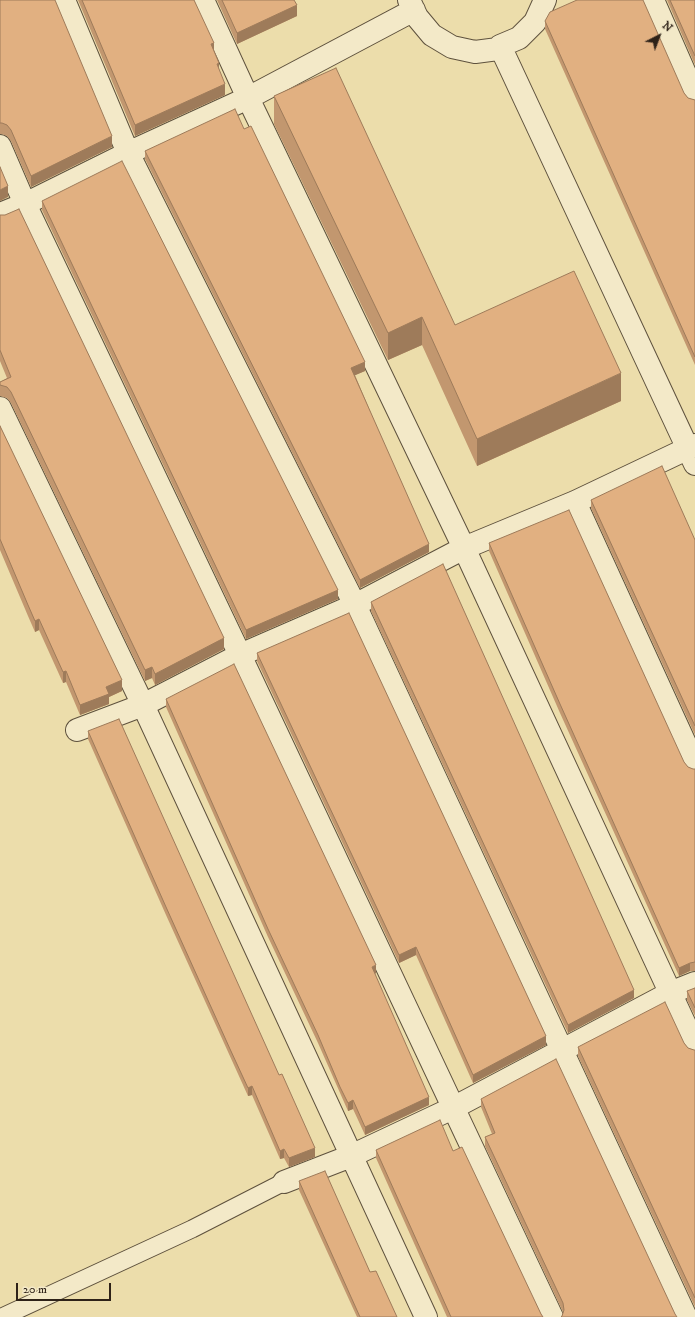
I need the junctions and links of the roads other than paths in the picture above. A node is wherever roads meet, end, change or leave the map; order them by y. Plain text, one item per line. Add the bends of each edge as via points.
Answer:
1 (64, 0) edge
2 (203, 0) edge
3 (545, 0) edge
4 (653, 0) edge
5 (412, 5) edge
6 (500, 46) junction
7 (695, 96) edge
8 (248, 98) junction
9 (0, 146) edge
10 (128, 152) junction
11 (26, 204) junction
12 (0, 214) edge
13 (0, 408) edge
14 (693, 452) edge
15 (575, 502) junction
16 (464, 548) junction
17 (355, 605) junction
18 (240, 655) junction
19 (144, 705) junction
20 (77, 730) dead end
21 (695, 764) edge
22 (695, 982) edge
23 (670, 994) junction
24 (695, 1046) edge
25 (563, 1051) junction
26 (453, 1108) junction
27 (351, 1156) junction
28 (284, 1182) joint
29 (2, 1317) edge
30 (426, 1317) edge
31 (552, 1317) edge
32 (686, 1317) edge

1 - 10 street
2 - 8 street
3 - 6 street via 535,22 519,38
4 - 7 street
5 - 6 street via 417,17 432,35 452,47 475,52 498,49
5 - 8 street
6 - 14 street
8 - 10 street
8 - 16 street
9 - 11 street
10 - 11 street
10 - 17 street
11 - 12 street
11 - 18 street
13 - 19 street
14 - 15 street
15 - 16 street
15 - 21 street
16 - 17 street
16 - 23 street
17 - 18 street
17 - 25 street
18 - 19 street
18 - 26 street
19 - 20 street
19 - 27 street
22 - 23 street
23 - 24 street
23 - 25 street
25 - 26 street
25 - 32 street
26 - 27 street
26 - 31 street
27 - 28 street
27 - 30 street
28 - 29 lane via 192,1229

